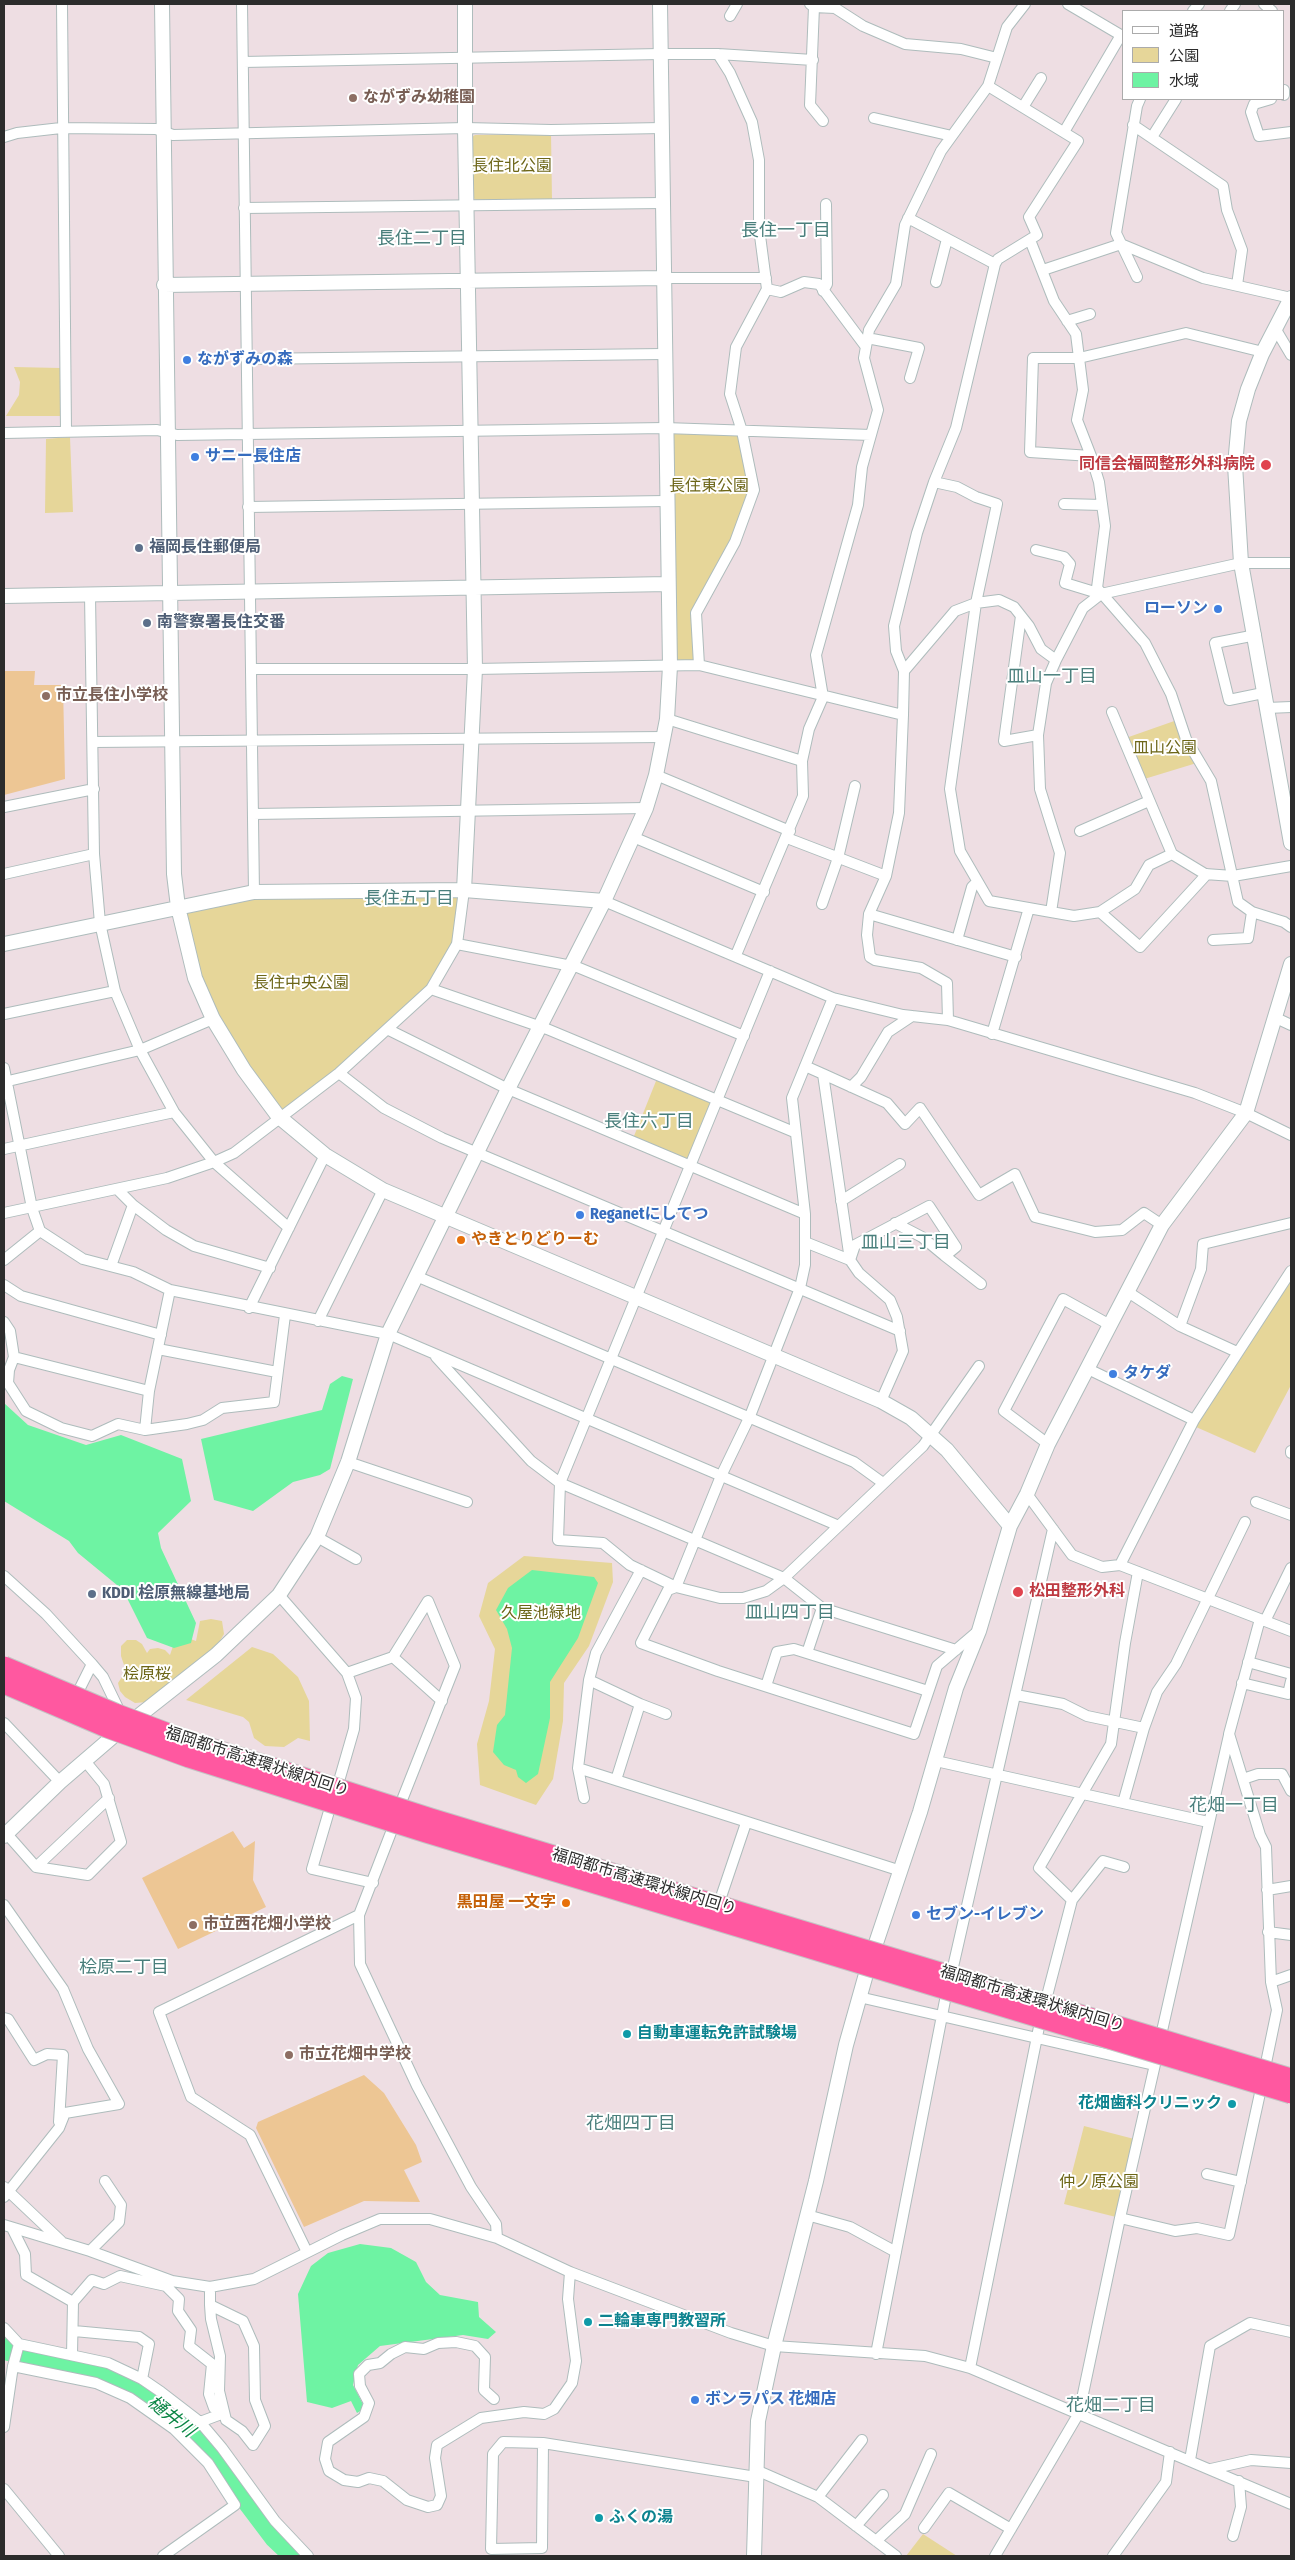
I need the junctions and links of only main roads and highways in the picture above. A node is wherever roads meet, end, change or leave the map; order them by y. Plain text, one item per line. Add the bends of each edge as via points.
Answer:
1 (4, 1666) edge
2 (4, 1684) edge
3 (1291, 2078) edge
4 (1291, 2094) edge

1 - 3 highway, 福岡都市高速環状線内回り, bridge via 159,1729 284,1771
2 - 4 highway, bridge via 107,1728 233,1772

